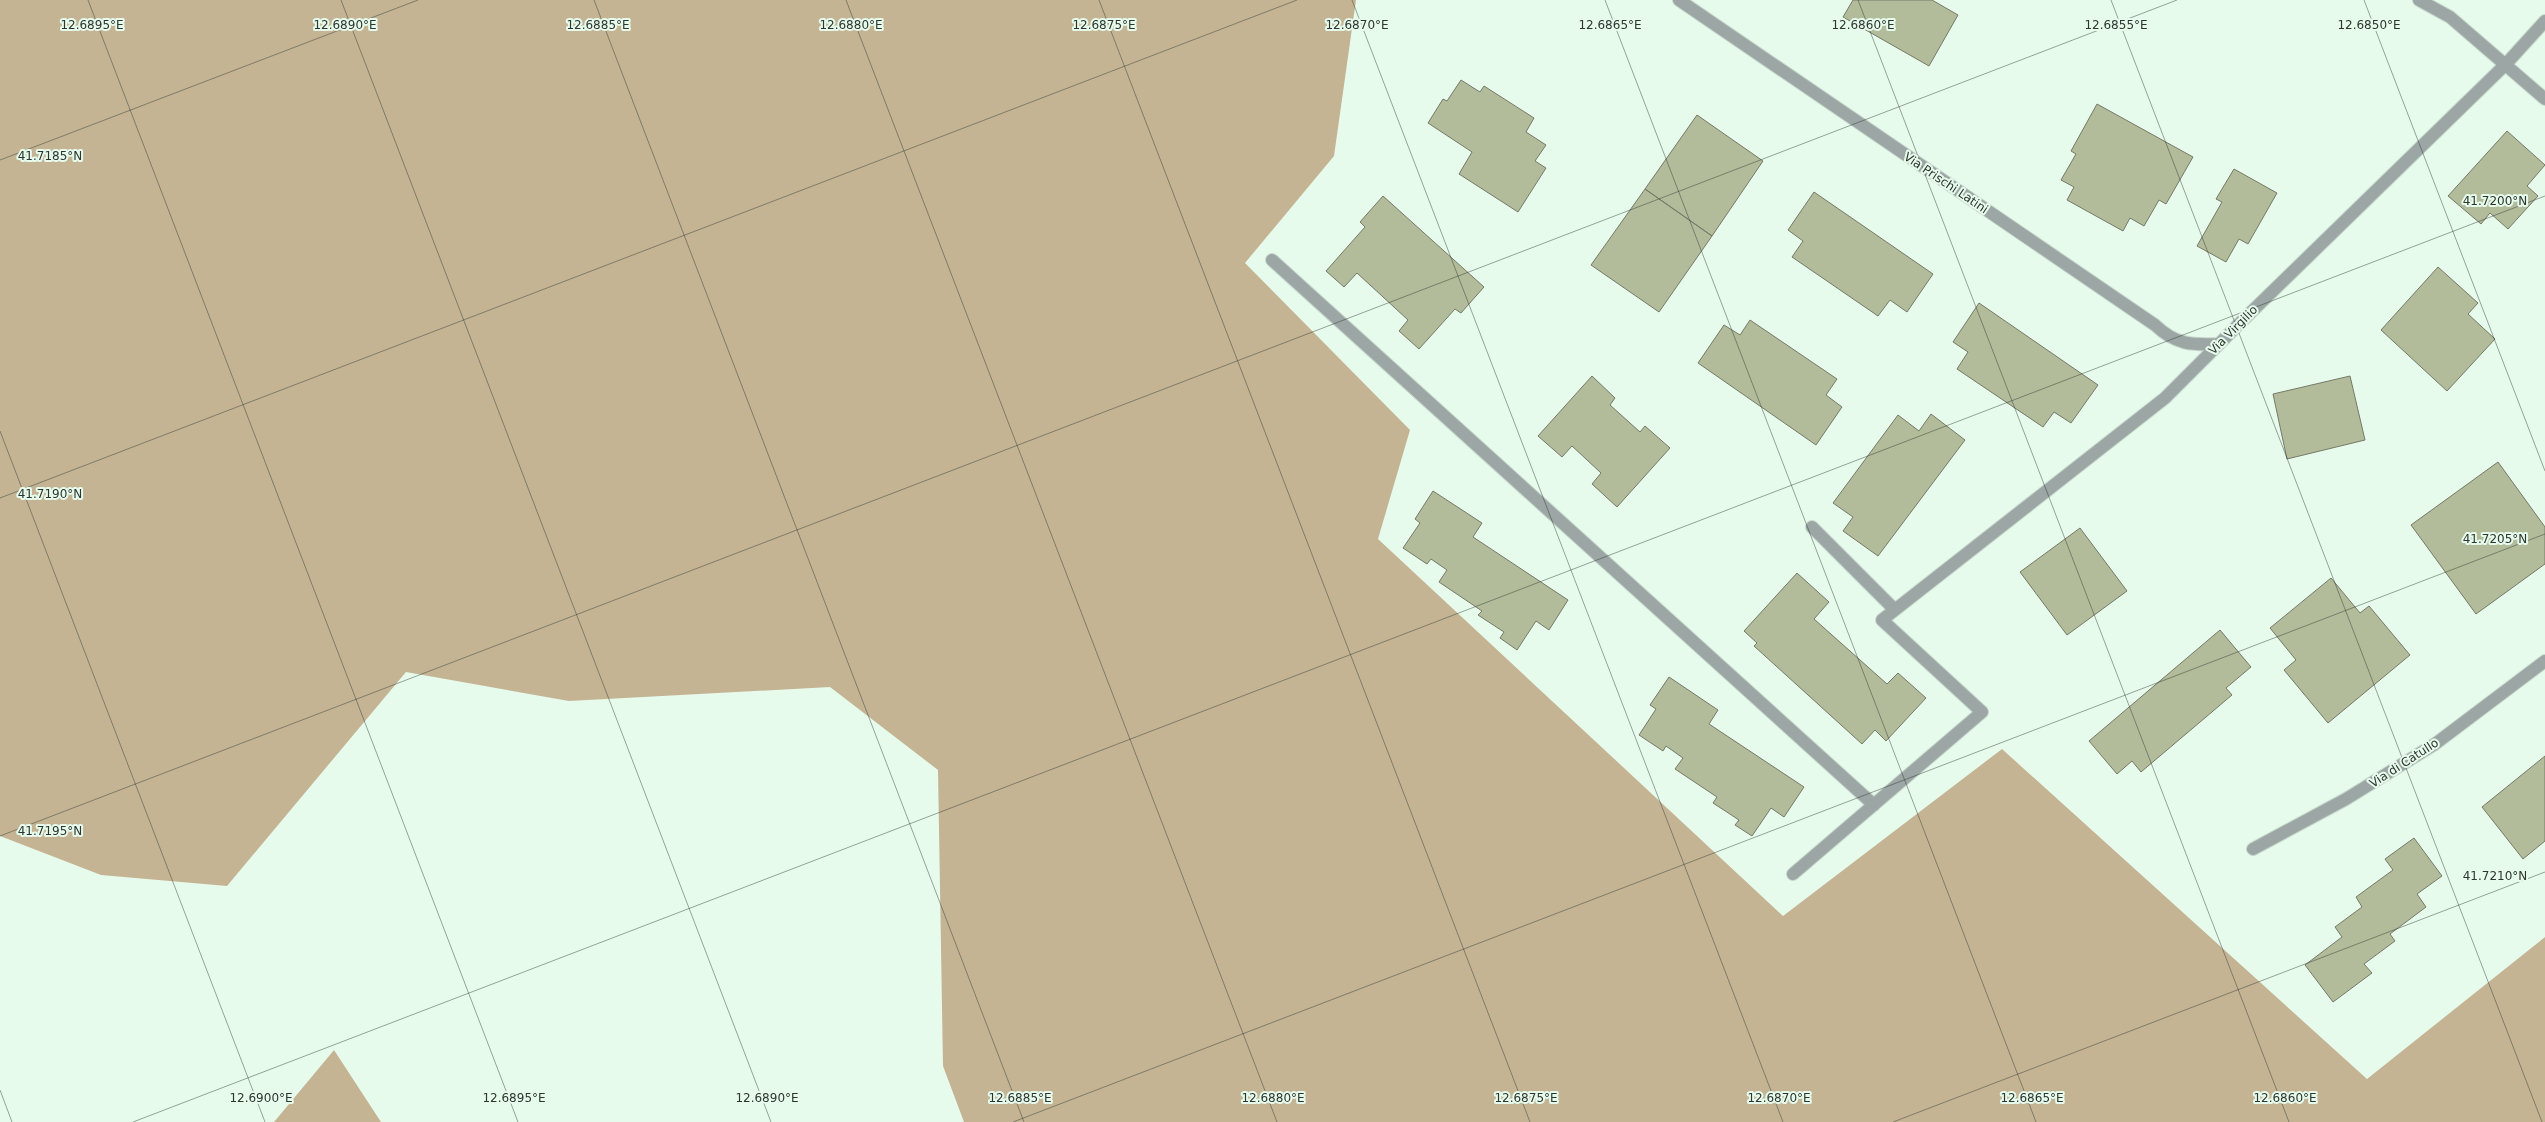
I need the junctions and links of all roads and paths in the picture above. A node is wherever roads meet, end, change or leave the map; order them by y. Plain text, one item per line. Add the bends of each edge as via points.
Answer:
1 (1679, 0) edge
2 (2420, 0) edge
3 (2545, 21) edge
4 (2506, 64) junction
5 (2545, 99) edge
6 (1272, 260) dead end
7 (2219, 344) junction
8 (1812, 527) dead end
9 (1894, 609) junction
10 (2545, 661) edge
11 (1874, 805) junction
12 (2253, 849) dead end
13 (1793, 874) dead end

1 - 7 street, Via Prischi Latini via 2155,325 2167,337 2182,343
2 - 4 street via 2450,17
3 - 4 street, Via Virgilio
4 - 5 street
4 - 7 street, Via Virgilio
6 - 11 street
7 - 9 street, Via Virgilio via 2166,398
8 - 9 street
9 - 11 street via 1882,620 1982,712
10 - 12 street, Via di Catullo via 2488,706 2408,761
11 - 13 street

